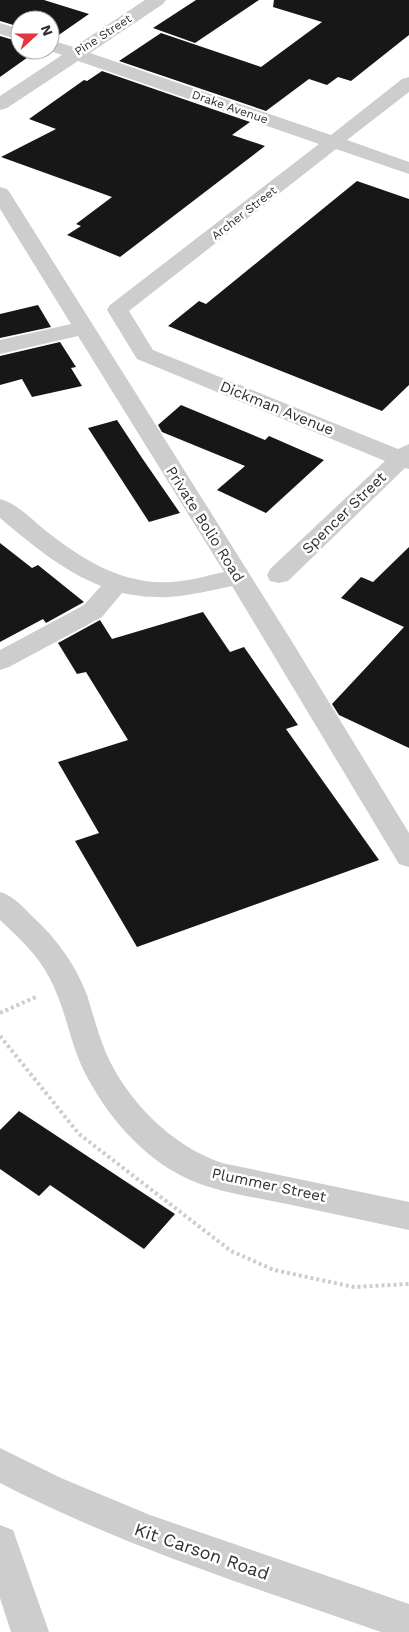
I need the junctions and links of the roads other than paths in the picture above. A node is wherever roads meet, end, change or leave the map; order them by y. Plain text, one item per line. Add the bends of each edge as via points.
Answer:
1 (157, 0) edge
2 (60, 49) edge
3 (75, 54) junction
4 (409, 83) edge
5 (0, 104) edge
6 (334, 143) junction
7 (409, 168) edge
8 (3, 204) edge
9 (84, 328) junction
10 (0, 346) edge
11 (145, 354) joint
12 (406, 458) edge
13 (0, 506) edge
14 (279, 575) dead end
15 (238, 577) junction
16 (116, 584) junction
17 (0, 661) edge
18 (409, 857) edge
19 (0, 903) edge
20 (409, 1216) edge
21 (0, 1465) edge
22 (0, 1543) edge
23 (409, 1622) edge
24 (30, 1632) edge

1 - 3 street, Pine Street
2 - 3 street, Drake Avenue
3 - 5 street, Pine Street
3 - 6 street, Drake Avenue
4 - 6 street, Archer Street
6 - 7 street, Drake Avenue
6 - 11 street, Archer Street via 118,310
8 - 9 street, Private Bolio Road
9 - 10 street
9 - 15 street, Private Bolio Road
11 - 12 street, Dickman Avenue
12 - 14 street, Spencer Street
13 - 16 street via 80,567
15 - 16 street via 172,590
15 - 18 street, Private Bolio Road
16 - 17 street via 93,611
19 - 20 street, Plummer Street via 57,964 69,986 90,1052 122,1107 160,1144 198,1168 222,1177
21 - 23 street, Kit Carson Road via 48,1491 118,1522
22 - 24 street

